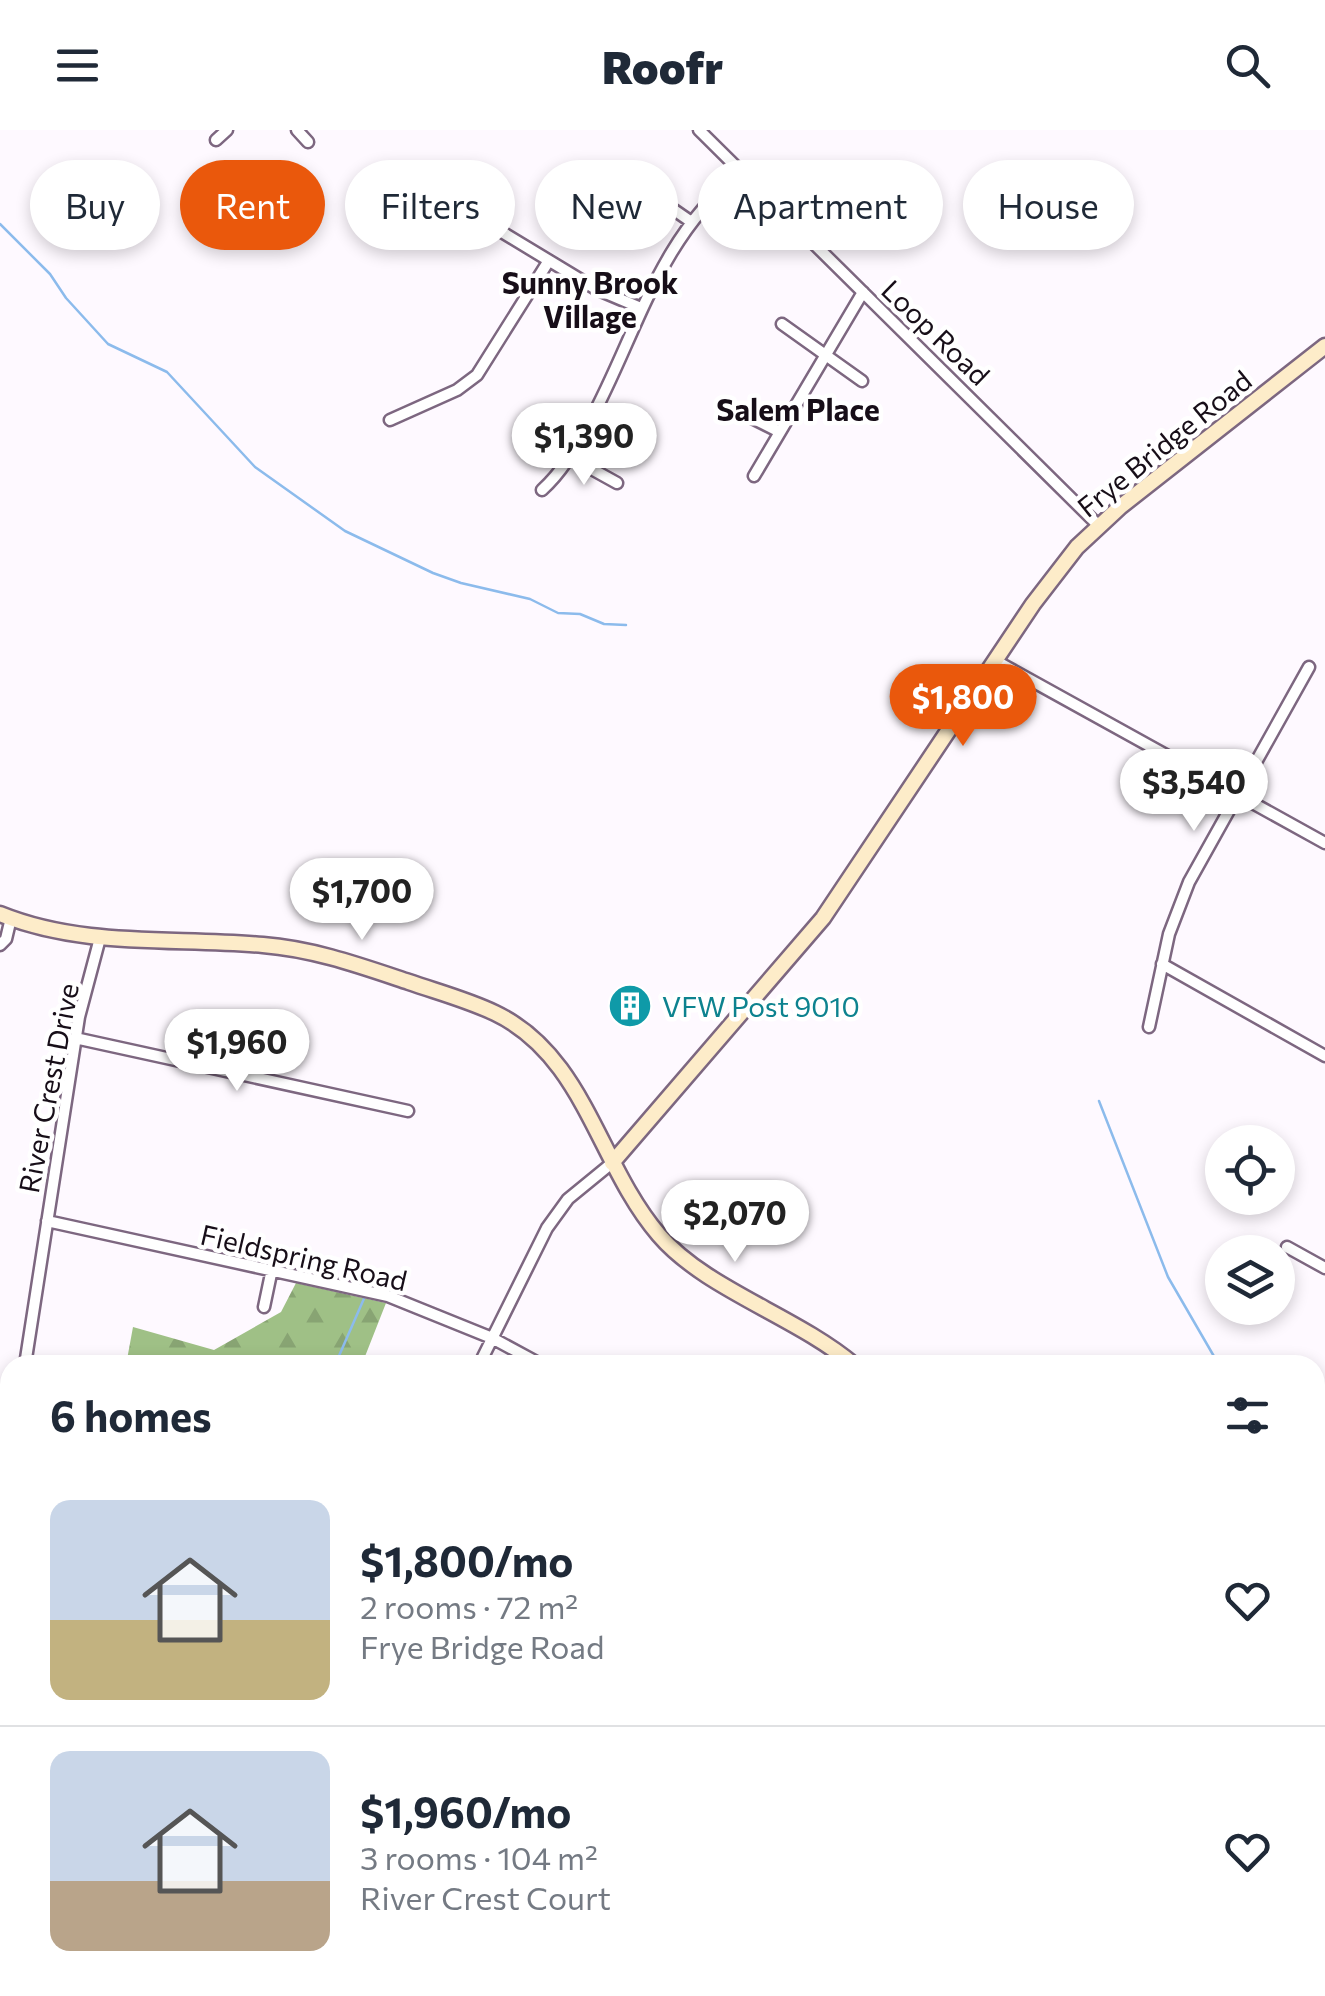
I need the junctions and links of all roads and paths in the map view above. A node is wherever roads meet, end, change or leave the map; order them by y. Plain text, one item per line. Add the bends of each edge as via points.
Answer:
1 (226, 130) edge
2 (297, 130) edge
3 (698, 130) edge
4 (216, 140) dead end
5 (308, 142) dead end
6 (727, 160) edge
7 (698, 211) edge
8 (678, 212) edge
9 (690, 220) junction
10 (515, 241) edge
11 (819, 250) edge
12 (548, 262) junction
13 (863, 292) junction
14 (641, 308) junction
15 (782, 324) dead end
16 (1325, 346) edge
17 (824, 352) junction
18 (862, 381) dead end
19 (734, 409) dead end
20 (390, 420) dead end
21 (778, 431) junction
22 (570, 457) junction
23 (754, 476) dead end
24 (617, 483) dead end
25 (542, 490) dead end
26 (1098, 525) junction
27 (996, 660) junction
28 (1309, 667) dead end
29 (1238, 796) junction
30 (1325, 843) edge
31 (6, 916) edge
32 (100, 938) junction
33 (0, 945) edge
34 (1162, 964) junction
35 (1149, 1027) dead end
36 (75, 1038) junction
37 (1325, 1056) edge
38 (408, 1111) dead end
39 (612, 1162) junction
40 (47, 1221) junction
41 (1295, 1251) edge
42 (1325, 1268) edge
43 (272, 1269) junction
44 (264, 1307) dead end
45 (492, 1338) junction
46 (27, 1355) edge
47 (484, 1355) edge
48 (523, 1355) edge
49 (841, 1355) edge

1 - 4 street
2 - 5 street
3 - 6 street, Loop Road
7 - 9 street
8 - 9 street
9 - 14 street
10 - 12 street
11 - 13 street, Loop Road
12 - 14 street
12 - 20 street via 477,375
13 - 17 street
13 - 26 street, Loop Road
14 - 22 street
15 - 17 street
16 - 26 street, Frye Bridge Road
17 - 18 street
17 - 21 street
19 - 21 street
21 - 23 street
22 - 24 street
22 - 25 street
26 - 27 street, Frye Bridge Road
27 - 29 street
27 - 39 street, Frye Bridge Road via 822,918
28 - 29 street
29 - 30 street
29 - 34 street via 1189,882
31 - 32 street
31 - 33 street
32 - 36 street, River Crest Drive
32 - 39 street via 307,951 494,1013 537,1041 562,1068
34 - 35 street
34 - 37 street
36 - 38 street
36 - 40 street, River Crest Drive
39 - 45 street via 568,1198 547,1228
39 - 49 street via 643,1215 680,1256
40 - 43 street, Fieldspring Road
40 - 46 street, River Crest Drive
41 - 42 street
43 - 44 street
43 - 45 street, Fieldspring Road via 388,1296
45 - 47 street
45 - 48 street, Fieldspring Road

